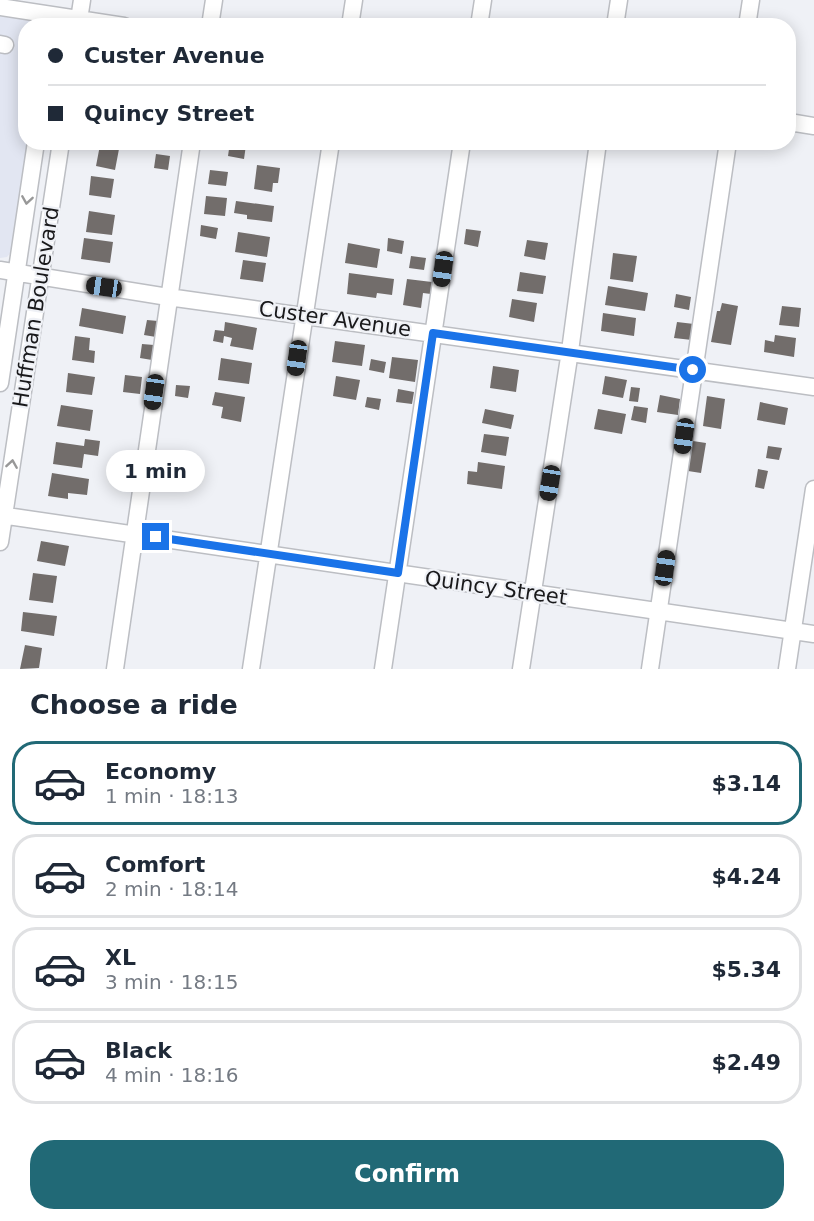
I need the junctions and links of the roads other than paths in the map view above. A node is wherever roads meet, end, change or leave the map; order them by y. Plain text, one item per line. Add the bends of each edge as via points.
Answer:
1 (82, 0) edge
2 (214, 0) edge
3 (354, 0) edge
4 (483, 0) edge
5 (619, 0) edge
6 (751, 0) edge
7 (0, 7) edge
8 (56, 14) edge
9 (80, 18) edge
10 (211, 18) edge
11 (351, 18) edge
12 (480, 18) edge
13 (616, 18) edge
14 (748, 18) edge
15 (796, 123) edge
16 (814, 126) edge
17 (34, 150) edge
18 (60, 150) edge
19 (191, 150) edge
20 (331, 150) edge
21 (461, 150) edge
22 (597, 150) edge
23 (727, 150) edge
24 (8, 271) edge
25 (41, 278) junction
26 (168, 297) junction
27 (303, 315) junction
28 (433, 333) junction
29 (570, 351) junction
30 (693, 370) junction
31 (0, 382) edge
32 (814, 387) edge
33 (814, 489) edge
34 (2, 515) edge
35 (134, 533) junction
36 (0, 542) edge
37 (269, 555) junction
38 (398, 573) junction
39 (534, 593) junction
40 (659, 611) junction
41 (793, 631) junction
42 (814, 634) edge
43 (115, 669) edge
44 (251, 669) edge
45 (383, 669) edge
46 (521, 669) edge
47 (650, 669) edge
48 (787, 669) edge

1 - 9 street
2 - 10 street
3 - 11 street
4 - 12 street
5 - 13 street
6 - 14 street
7 - 8 street
15 - 16 street
17 -> 24 street, Huffman Boulevard
18 - 25 street, Huffman Boulevard
19 - 26 street
20 - 27 street
21 - 28 street
22 - 29 street
23 - 30 street
24 - 25 street, Custer Avenue
24 - 31 street, Huffman Boulevard
25 - 26 street, Custer Avenue
34 -> 25 street, Huffman Boulevard
26 - 27 street, Custer Avenue
26 - 35 street
27 - 28 street, Custer Avenue
27 - 37 street
28 - 29 street, Custer Avenue
28 - 38 street
29 - 30 street, Custer Avenue
29 - 39 street
30 - 32 street, Custer Avenue
30 - 40 street
33 - 41 street
34 - 35 street, Quincy Street
34 - 36 street, Huffman Boulevard
35 - 37 street, Quincy Street
35 - 43 street
37 - 38 street, Quincy Street
37 - 44 street
38 - 39 street, Quincy Street
38 - 45 street
39 - 40 street, Quincy Street
39 - 46 street
40 - 41 street, Quincy Street
40 - 47 street
41 - 42 street, Quincy Street
41 - 48 street

